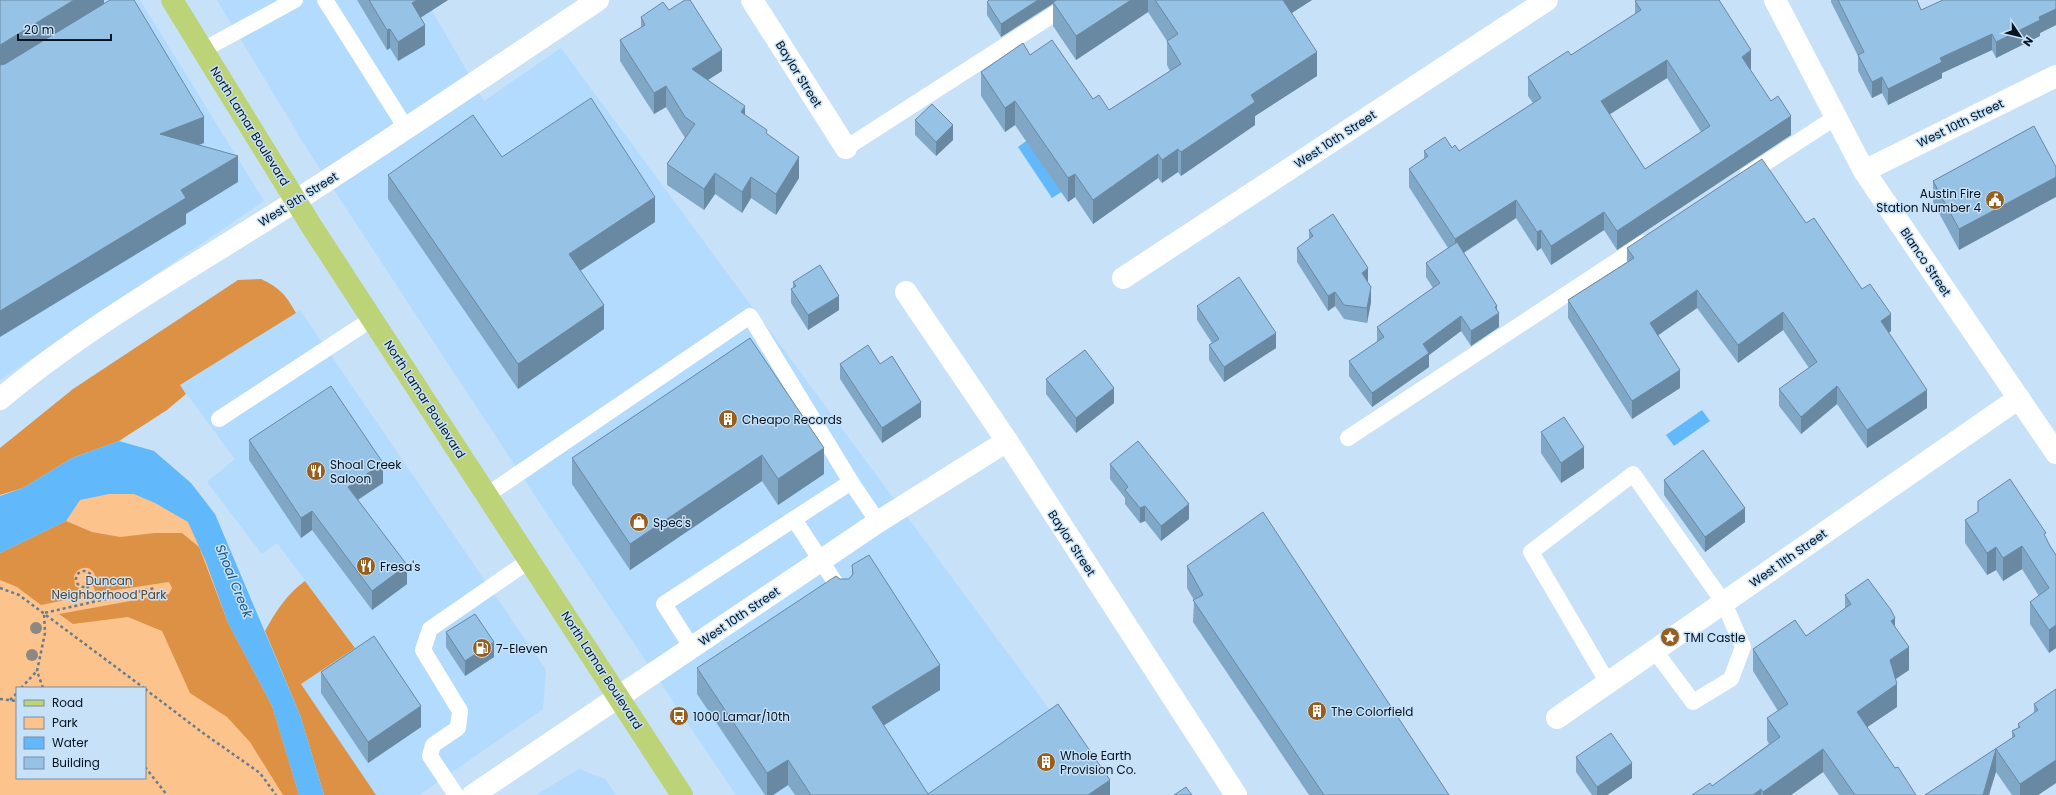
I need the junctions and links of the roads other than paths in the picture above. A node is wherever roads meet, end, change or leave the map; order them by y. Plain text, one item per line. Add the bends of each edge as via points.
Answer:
1 (172, 0) edge
2 (295, 0) edge
3 (325, 0) edge
4 (598, 0) edge
5 (752, 0) edge
6 (1076, 0) edge
7 (1547, 0) edge
8 (1776, 0) edge
9 (203, 50) junction
10 (2056, 76) edge
11 (1836, 117) junction
12 (406, 128) junction
13 (846, 148) joint
14 (1864, 171) junction
15 (1736, 183) edge
16 (296, 201) junction
17 (1656, 235) edge
18 (1123, 278) dead end
19 (906, 292) dead end
20 (372, 318) junction
21 (0, 398) edge
22 (2019, 398) junction
23 (219, 419) dead end
24 (1348, 438) dead end
25 (1007, 441) junction
26 (2053, 442) edge
27 (851, 482) junction
28 (487, 494) junction
29 (794, 519) junction
30 (878, 522) junction
31 (530, 560) junction
32 (822, 560) junction
33 (844, 596) edge
34 (1724, 603) junction
35 (692, 648) junction
36 (1655, 651) junction
37 (1608, 683) junction
38 (619, 696) junction
39 (1558, 718) dead end
40 (456, 795) edge
41 (473, 795) edge
42 (682, 795) edge
43 (1236, 795) edge

1 - 9 main road, North Lamar Boulevard
2 - 9 lane
3 - 12 lane
4 - 12 street, West 9th Street
5 - 13 street, Baylor Street
6 - 13 lane
7 - 18 street, West 10th Street
8 - 11 street, Blanco Street
9 - 16 main road, North Lamar Boulevard
10 - 14 street, West 10th Street
11 - 14 street, Blanco Street
11 - 15 lane
12 - 16 street, West 9th Street
14 - 22 street, Blanco Street
16 - 20 main road, North Lamar Boulevard
16 - 21 street, West 9th Street via 138,298
17 - 24 lane
19 - 25 street, Baylor Street
20 - 23 lane
20 - 28 main road, North Lamar Boulevard
22 - 26 street, Blanco Street
22 - 34 street, West 11th Street
25 - 30 street, West 10th Street
25 - 43 street, Baylor Street
27 - 28 lane via 750,316
27 - 29 lane
27 - 30 lane
28 - 31 main road, North Lamar Boulevard
29 - 32 lane
29 - 35 lane via 664,604
30 - 32 street, West 10th Street
31 - 38 main road, North Lamar Boulevard
31 - 40 lane via 430,628 422,650 460,711 458,728 433,745 430,756
32 - 33 lane
32 - 35 street, West 10th Street
34 - 36 street, West 11th Street
34 - 36 lane via 1743,647 1730,680 1693,702
34 - 37 lane via 1633,474 1531,552
35 - 38 street, West 10th Street
36 - 37 street, West 11th Street
37 - 39 street, West 11th Street
38 - 41 street, West 10th Street
38 - 42 main road, North Lamar Boulevard

